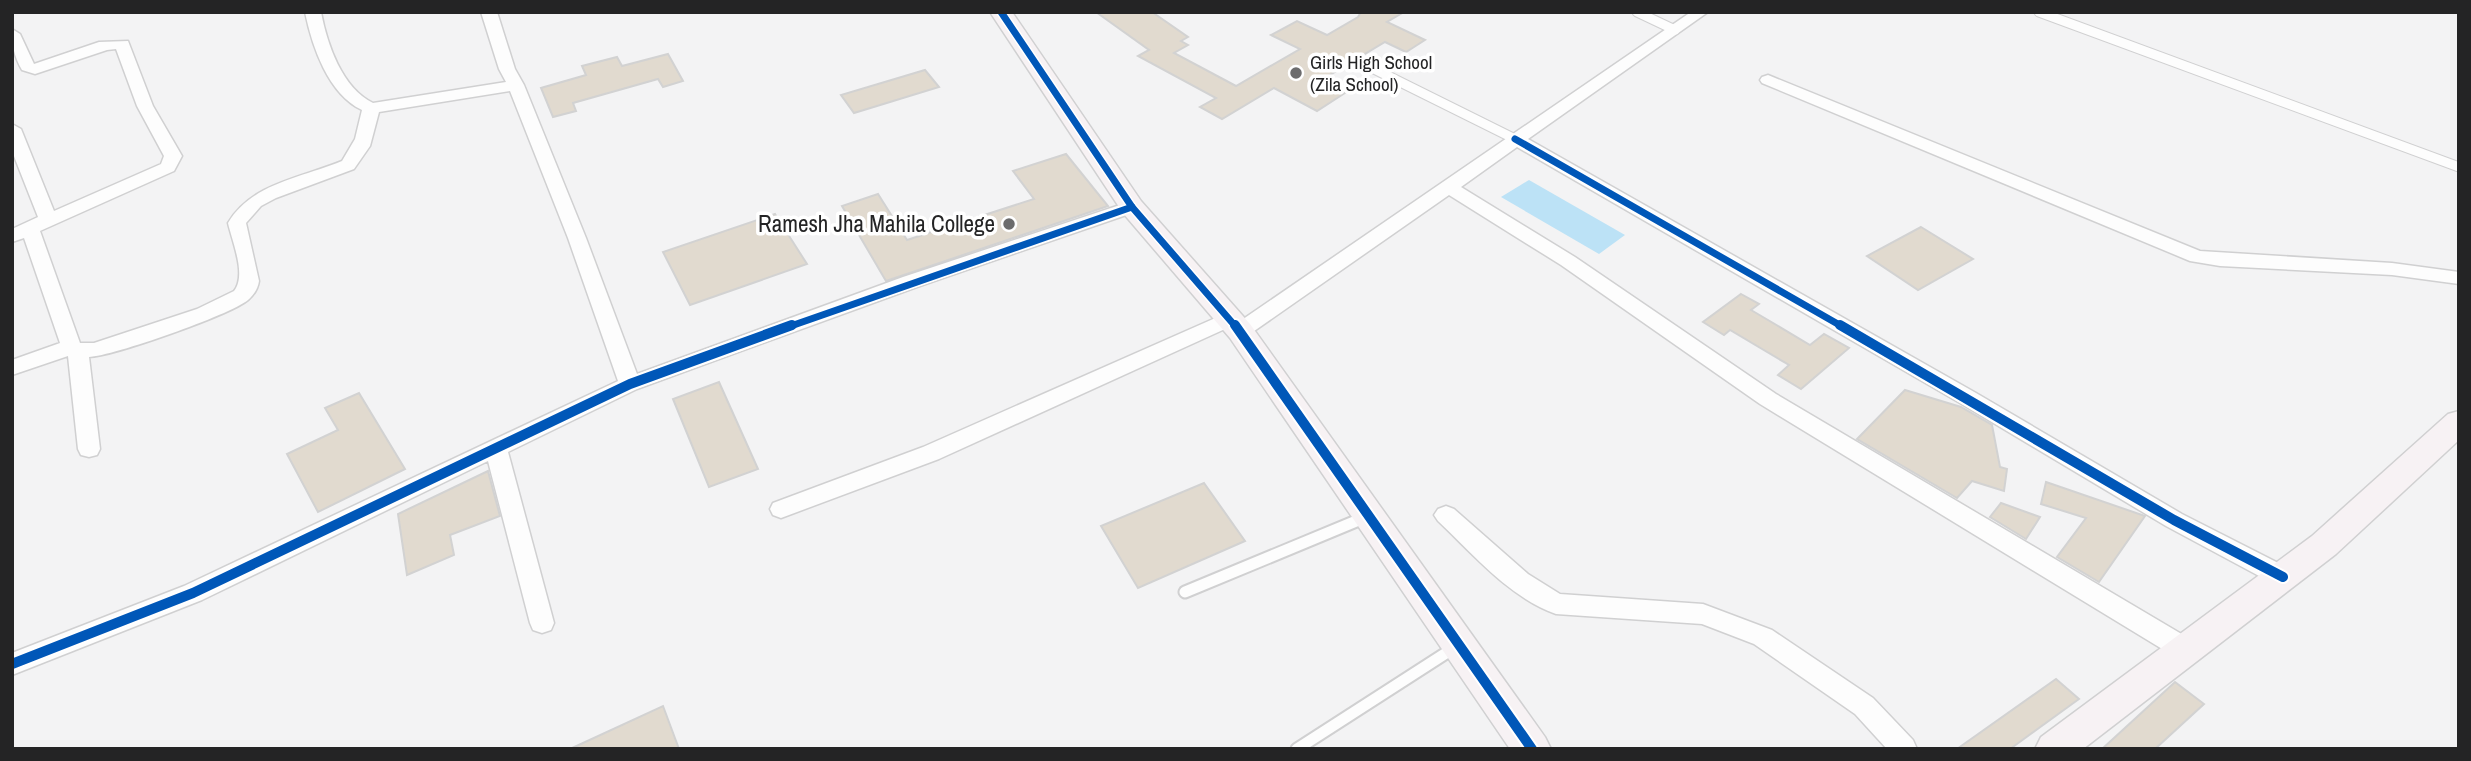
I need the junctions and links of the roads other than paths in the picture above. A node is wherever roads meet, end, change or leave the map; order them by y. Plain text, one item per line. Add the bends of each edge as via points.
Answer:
1 (313, 12) edge
2 (489, 12) edge
3 (1001, 12) edge
4 (1637, 12) edge
5 (1701, 12) edge
6 (2039, 12) edge
7 (1675, 30) junction
8 (12, 34) edge
9 (1368, 66) dead end
10 (1768, 80) dead end
11 (516, 85) junction
12 (371, 108) junction
13 (12, 129) edge
14 (1515, 139) junction
15 (2459, 167) edge
16 (1447, 186) junction
17 (1132, 207) junction
18 (49, 220) junction
19 (21, 232) edge
20 (2459, 278) edge
21 (1234, 325) junction
22 (75, 348) junction
23 (12, 369) edge
24 (630, 384) junction
25 (2459, 422) edge
26 (496, 448) junction
27 (89, 449) dead end
28 (781, 509) dead end
29 (1446, 515) dead end
30 (1369, 516) junction
31 (2283, 577) junction
32 (1185, 592) dead end
33 (542, 622) dead end
34 (1459, 645) junction
35 (2186, 650) junction
36 (12, 664) edge
37 (1297, 749) edge
38 (1532, 749) edge
39 (1904, 749) edge
40 (2054, 749) edge

1 - 12 street via 346,92
2 - 11 street
3 - 17 street
4 - 7 lane
5 - 7 street
6 - 15 lane
7 - 14 street
8 - 18 street via 28,67 35,69 122,44 145,106 173,156 168,167
9 - 14 lane
10 - 20 street via 2197,257 2392,269
11 - 12 street
11 - 24 street
12 - 22 street via 368,128 348,165 275,192 240,215 237,223 249,280 248,290 239,299 94,350
13 - 18 street
14 - 16 street
14 - 31 street via 2174,520
16 - 21 street
16 - 35 street via 1568,261 1768,399
17 - 21 street
17 - 24 street
18 - 19 street
19 - 22 street
21 - 28 street via 931,453
21 - 30 street
22 - 23 street
22 - 27 street
24 - 26 street
25 - 31 street
26 - 33 street
26 - 36 street via 193,593
29 - 39 street via 1519,581 1556,604 1703,614 1763,637 1864,706
30 - 32 lane
30 - 34 street
31 - 35 street
34 - 37 lane
34 - 38 street
35 - 40 street

